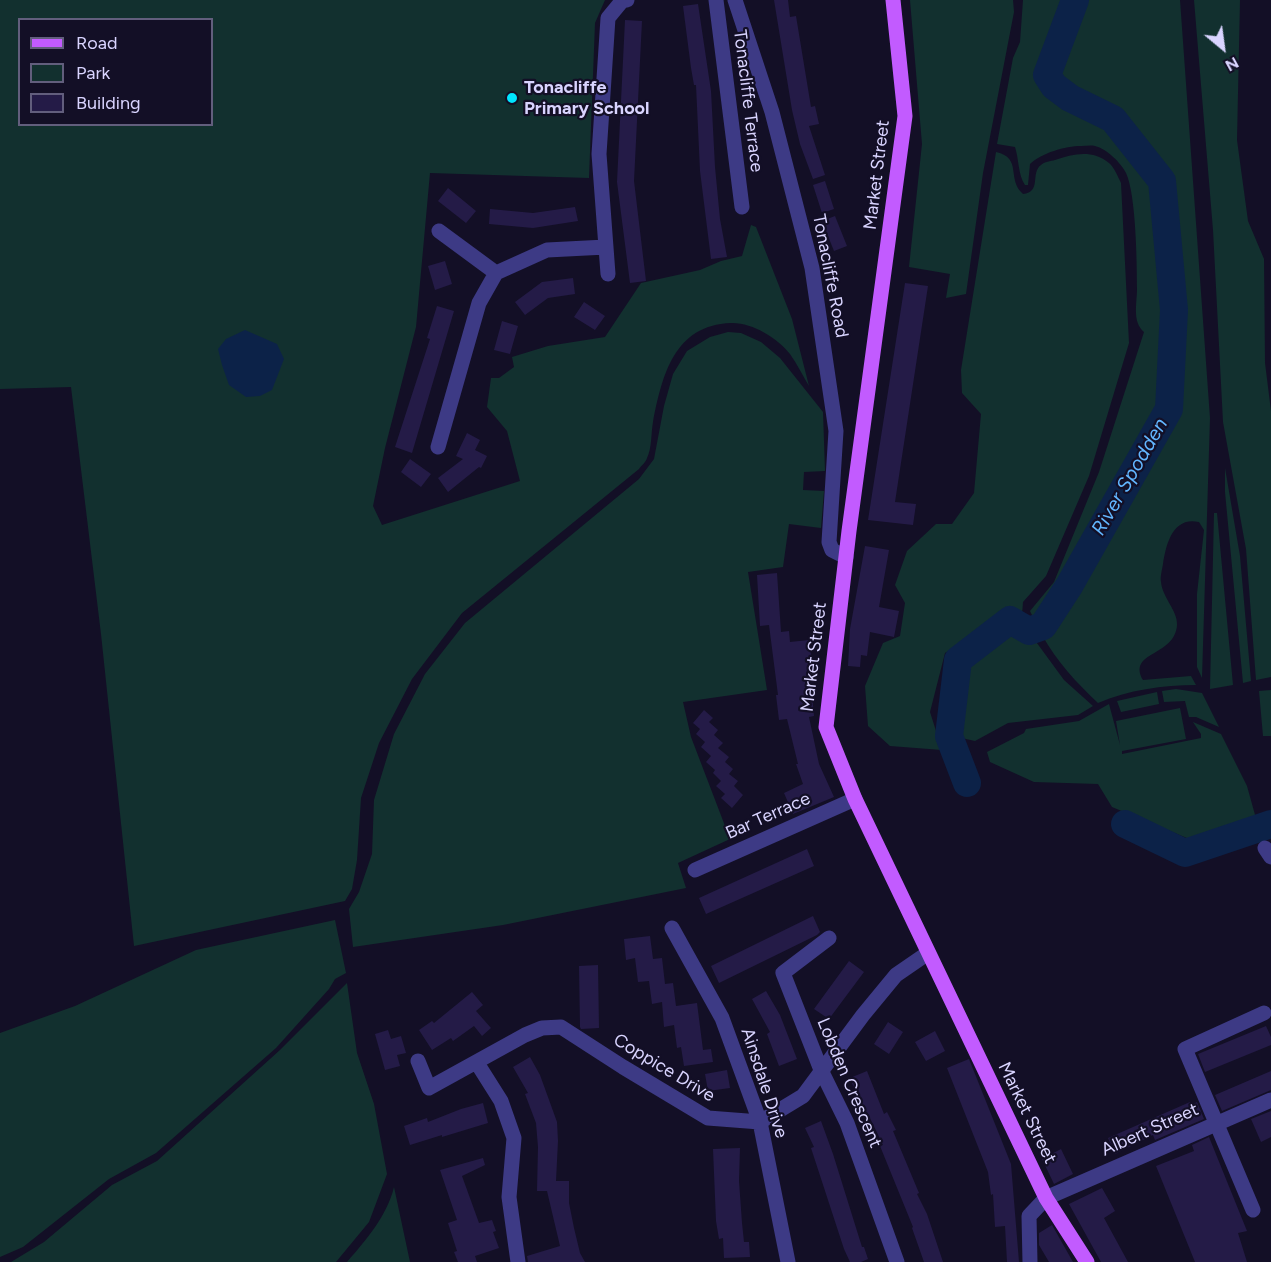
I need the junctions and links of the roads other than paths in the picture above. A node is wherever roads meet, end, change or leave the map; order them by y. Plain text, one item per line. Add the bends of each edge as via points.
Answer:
1 (627, 0) edge
2 (716, 0) edge
3 (735, 0) edge
4 (893, 0) edge
5 (742, 207) dead end
6 (439, 231) dead end
7 (606, 247) junction
8 (496, 273) junction
9 (608, 274) dead end
10 (438, 447) dead end
11 (846, 557) junction
12 (855, 799) junction
13 (695, 870) dead end
14 (672, 928) dead end
15 (829, 938) dead end
16 (928, 953) junction
17 (1264, 1013) dead end
18 (418, 1061) dead end
19 (477, 1063) junction
20 (821, 1070) junction
21 (1271, 1100) edge
22 (760, 1122) junction
23 (1216, 1122) junction
24 (1046, 1198) junction
25 (1253, 1210) dead end
26 (518, 1262) edge
27 (788, 1262) edge
28 (897, 1262) edge
29 (1030, 1262) edge
30 (1087, 1262) edge

1 - 7 street via 608,18 599,154
2 - 5 street, Tonacliffe Terrace
3 - 11 street, Tonacliffe Road via 772,112 812,268 836,431 829,542 832,550
4 - 11 main road, Market Street via 905,116
6 - 8 street
7 - 8 street via 547,250
7 - 9 street
8 - 10 street via 479,303
11 - 12 main road, Market Street via 826,727
12 - 13 street, Bar Terrace
12 - 16 main road, Market Street
14 - 22 street, Ainsdale Drive via 722,1018
15 - 20 street, Lobden Crescent via 783,973
16 - 20 street via 896,975
16 - 24 main road, Market Street
17 - 23 street via 1185,1049
18 - 19 street, Coppice Drive via 429,1088
19 - 22 street, Coppice Drive via 525,1035 542,1028 561,1027 708,1118
19 - 26 street via 501,1101 514,1138 509,1197
20 - 22 street via 803,1096
20 - 28 street, Lobden Crescent via 847,1123
21 - 23 street, Albert Street
22 - 27 street, Ainsdale Drive
23 - 24 street, Albert Street
23 - 25 street
24 - 29 street via 1029,1216
24 - 30 main road, Market Street

